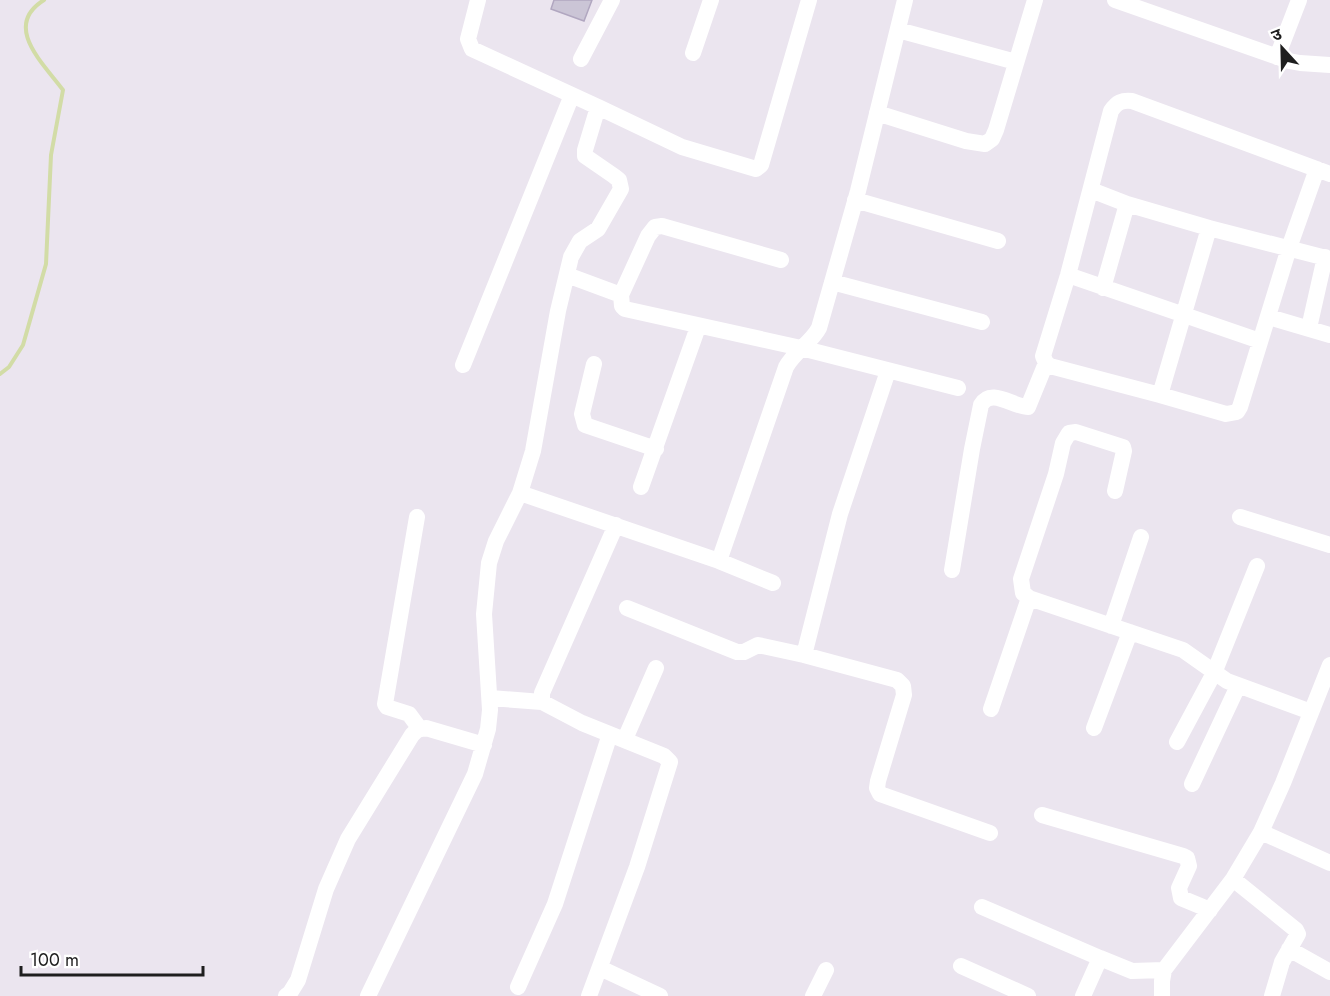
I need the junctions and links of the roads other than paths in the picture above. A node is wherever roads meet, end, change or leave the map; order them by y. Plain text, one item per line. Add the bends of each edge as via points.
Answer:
1 (478, 0) edge
2 (612, 0) edge
3 (711, 0) edge
4 (809, 0) edge
5 (905, 0) edge
6 (1035, 0) edge
7 (1115, 0) edge
8 (1299, 0) edge
9 (898, 30) junction
10 (693, 53) dead end
11 (1278, 57) junction
12 (581, 59) dead end
13 (1016, 62) junction
14 (1330, 65) edge
15 (572, 95) junction
16 (598, 107) junction
17 (877, 113) junction
18 (1323, 172) edge
19 (1091, 190) junction
20 (855, 200) junction
21 (1126, 204) junction
22 (1209, 228) junction
23 (998, 242) dead end
24 (1289, 248) junction
25 (1328, 258) edge
26 (781, 260) dead end
27 (567, 275) junction
28 (1068, 276) junction
29 (832, 282) junction
30 (1103, 288) junction
31 (621, 296) junction
32 (1184, 316) junction
33 (1269, 317) junction
34 (982, 322) dead end
35 (698, 327) junction
36 (1310, 328) junction
37 (1330, 335) edge
38 (1260, 341) junction
39 (801, 348) junction
40 (1046, 363) junction
41 (594, 364) dead end
42 (464, 365) dead end
43 (888, 371) junction
44 (958, 388) dead end
45 (1160, 395) junction
46 (656, 449) junction
47 (642, 487) dead end
48 (1115, 491) dead end
49 (520, 493) junction
50 (417, 517) dead end
51 (1240, 517) dead end
52 (616, 525) junction
53 (1141, 537) dead end
54 (1330, 545) edge
55 (719, 561) junction
56 (1257, 566) dead end
57 (952, 570) dead end
58 (773, 583) dead end
59 (1029, 598) junction
60 (627, 608) dead end
61 (1111, 626) junction
62 (1130, 632) junction
63 (804, 655) junction
64 (656, 669) dead end
65 (1329, 672) edge
66 (1214, 673) junction
67 (1238, 686) junction
68 (490, 698) junction
69 (542, 702) junction
70 (991, 709) dead end
71 (1311, 712) junction
72 (1094, 728) dead end
73 (420, 729) junction
74 (618, 737) junction
75 (1177, 742) dead end
76 (484, 745) junction
77 (1192, 784) dead end
78 (1042, 815) dead end
79 (1261, 832) junction
80 (990, 833) dead end
81 (1330, 862) edge
82 (1233, 879) junction
83 (982, 907) dead end
84 (1209, 909) junction
85 (1289, 949) junction
86 (1100, 958) junction
87 (961, 966) dead end
88 (600, 968) junction
89 (826, 970) dead end
90 (1164, 970) junction
91 (1330, 972) edge
92 (518, 987) dead end
93 (286, 996) edge
94 (368, 996) edge
95 (589, 996) edge
96 (660, 996) edge
97 (813, 996) edge
98 (1028, 996) edge
99 (1083, 996) edge
100 (1162, 996) edge
101 (1272, 996) edge

1 - 15 street via 468,39 472,49
2 - 12 street
3 - 10 street
4 - 16 street via 761,165 756,169 675,144
5 - 9 street
6 - 13 street
7 - 11 street
8 - 11 street
9 - 13 street
9 - 17 street
11 - 14 street
13 - 17 street via 996,130 985,144
15 - 16 street
15 - 42 street
16 - 27 street via 585,156 619,180 621,189 598,229 578,244
17 - 20 street
18 - 19 street via 1125,100 1115,104 1111,111
18 - 24 street
19 - 21 street
19 - 28 street
20 - 23 street
20 - 29 street
21 - 22 street
21 - 30 street
22 - 24 street
22 - 32 street
24 - 25 street
24 - 33 street
25 - 36 street
26 - 31 street via 655,227
27 - 31 street
27 - 49 street via 533,451
28 - 30 street
28 - 40 street via 1043,356
29 - 34 street
29 - 39 street via 819,328
30 - 32 street
31 - 35 street via 625,309
32 - 38 street
32 - 45 street
33 - 36 street
33 - 38 street
35 - 39 street
35 - 46 street
36 - 37 street
38 - 45 street via 1237,412 1226,414
39 - 43 street
39 - 55 street via 786,367
40 - 45 street
40 - 57 street via 1028,407 991,397 981,405
41 - 46 street via 582,414 585,425
43 - 44 street
43 - 63 street via 840,514
46 - 47 street
48 - 59 street via 1123,447 1069,433 1021,579 1023,593
49 - 52 street
49 - 68 street via 489,563 484,614
50 - 73 street via 385,704 409,714
51 - 54 street
52 - 55 street
52 - 69 street via 542,693
53 - 61 street
55 - 58 street
56 - 66 street
59 - 61 street
59 - 70 street
60 - 63 street via 736,652 758,645
61 - 62 street
62 - 66 street via 1183,650
62 - 72 street
63 - 80 street via 897,680 903,686 904,695 878,781 880,794
64 - 74 street
65 - 71 street
66 - 67 street
66 - 75 street
67 - 71 street
67 - 77 street
68 - 69 street
68 - 76 street
69 - 74 street
71 - 79 street
73 - 76 street
73 - 93 street via 412,735 348,838 326,889 298,980
74 - 88 street via 664,756 669,767
74 - 92 street via 555,904
76 - 94 street via 475,774
78 - 84 street via 1187,858 1189,866 1179,888 1181,898
79 - 81 street
79 - 82 street
82 - 84 street
82 - 85 street via 1296,930 1298,937
83 - 86 street
84 - 90 street
85 - 91 street
85 - 101 street via 1276,976
86 - 90 street via 1132,971
86 - 99 street
87 - 98 street
88 - 95 street
88 - 96 street
89 - 97 street
90 - 100 street

